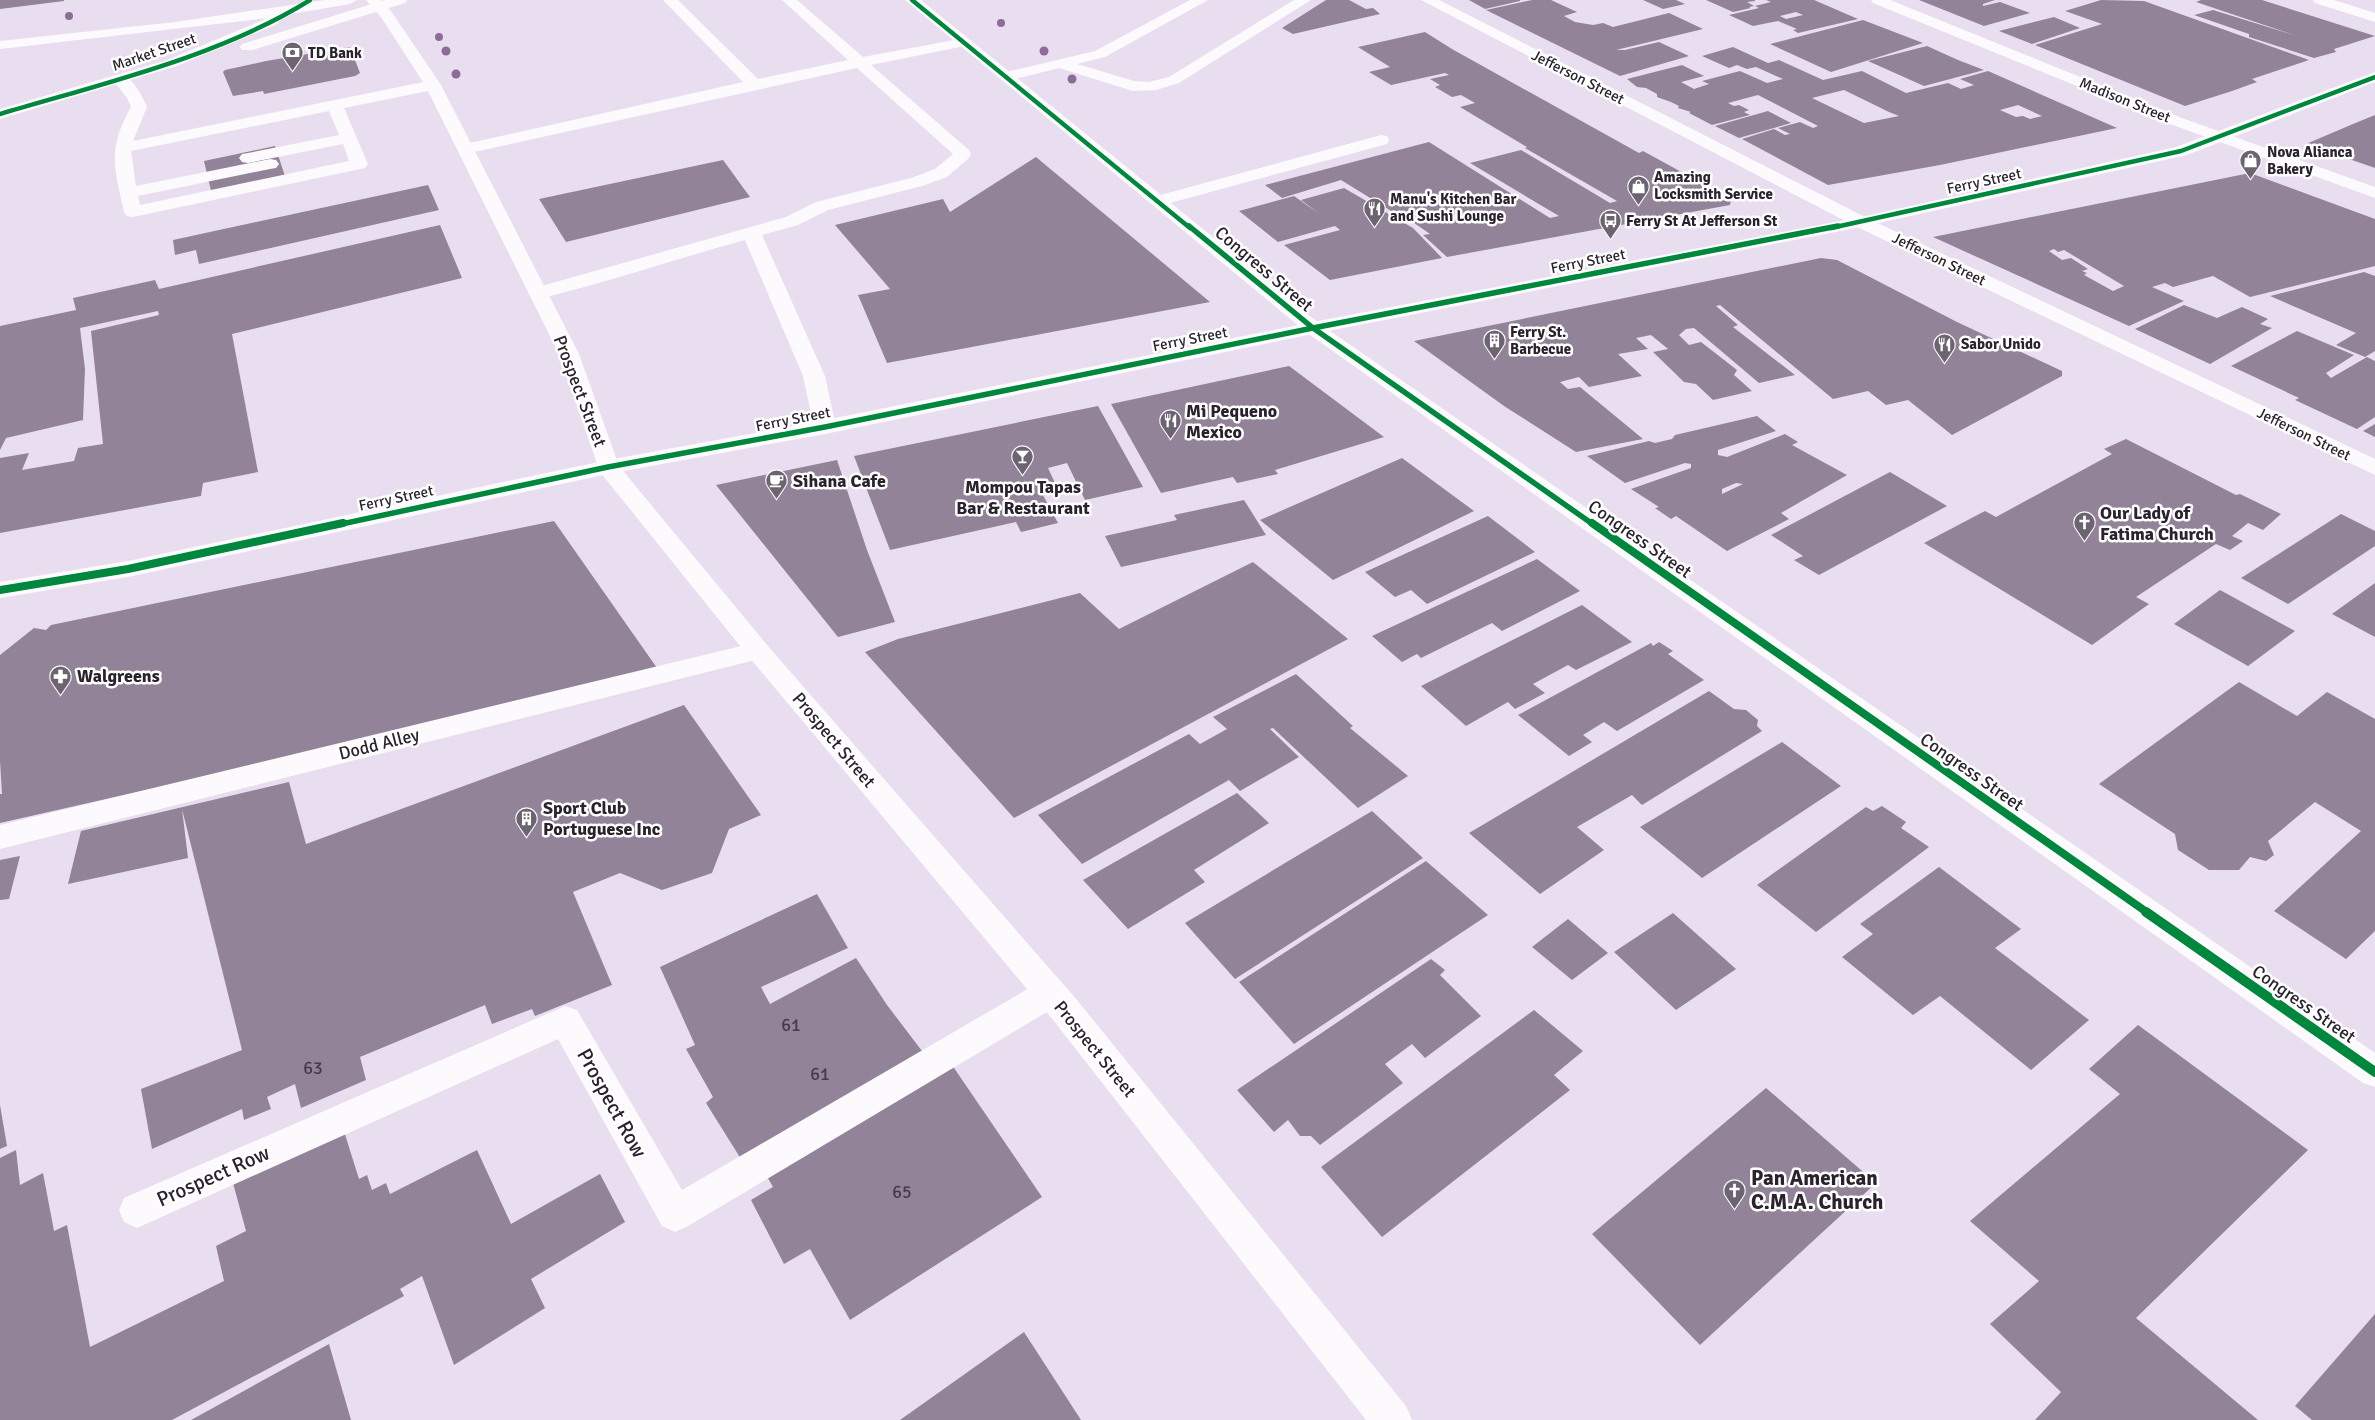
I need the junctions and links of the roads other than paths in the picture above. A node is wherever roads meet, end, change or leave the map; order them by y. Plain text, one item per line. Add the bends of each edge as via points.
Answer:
1 (269, 0) edge
2 (310, 0) edge
3 (350, 0) edge
4 (400, 0) edge
5 (670, 0) edge
6 (789, 0) edge
7 (912, 0) edge
8 (1201, 0) edge
9 (1304, 0) edge
10 (1428, 0) edge
11 (1878, 0) edge
12 (2320, 0) edge
13 (376, 3) edge
14 (296, 10) junction
15 (2375, 18) edge
16 (123, 32) junction
17 (965, 42) junction
18 (0, 45) edge
19 (858, 62) junction
20 (172, 63) junction
21 (1061, 64) junction
22 (1007, 76) junction
23 (2375, 77) edge
24 (120, 79) junction
25 (755, 84) junction
26 (432, 85) junction
27 (62, 96) junction
28 (335, 105) junction
29 (0, 114) edge
30 (2219, 137) junction
31 (1381, 140) dead end
32 (352, 146) junction
33 (122, 148) junction
34 (465, 149) junction
35 (129, 193) junction
36 (2375, 193) edge
37 (1159, 201) junction
38 (1861, 222) junction
39 (751, 232) junction
40 (538, 293) junction
41 (1313, 328) junction
42 (825, 427) junction
43 (608, 467) junction
44 (2375, 468) edge
45 (0, 590) edge
46 (758, 651) junction
47 (0, 837) edge
48 (1050, 993) junction
49 (2375, 1072) edge
50 (137, 1210) dead end
51 (1392, 1420) edge

1 - 16 street
2 - 14 street, Market Street
3 - 14 street
4 - 13 street, Market Street
5 - 25 street
6 - 19 street
7 - 17 street, Congress Street
8 - 21 street via 1100,54
9 - 21 street via 1174,80 1150,87 1133,86
10 - 38 street, Jefferson Street
11 - 30 street, Madison Street
12 - 15 street
13 - 20 street, Market Street via 235,51
13 - 26 street, Prospect Street
14 - 16 street
14 - 20 street, Market Street
16 - 18 street
16 - 27 street via 151,47 139,63 103,74
17 - 19 street
17 - 22 street, Congress Street
19 - 25 street
19 - 39 street via 963,154 942,173 822,206 792,221
20 - 24 street, Market Street
21 - 22 street
22 - 37 street, Congress Street
23 - 30 street, Ferry Street
24 - 27 street, Market Street
24 - 33 street via 136,97 139,107 130,121
25 - 34 street
26 - 28 street
26 - 34 street, Prospect Street
27 - 29 street, Market Street
28 - 32 street
28 - 33 street
30 - 36 street, Madison Street
30 - 38 street, Ferry Street via 2181,151
31 - 37 street
32 - 35 street
32 - 35 street via 359,164 134,212
33 - 35 street via 121,160
34 - 40 street, Prospect Street
37 - 41 street, Congress Street
38 - 41 street, Ferry Street
38 - 44 street, Jefferson Street
39 - 40 street via 600,278
39 - 42 street via 814,376
40 - 43 street, Prospect Street via 569,354
41 - 42 street, Ferry Street
41 - 49 street, Congress Street
42 - 43 street, Ferry Street
43 - 45 street, Ferry Street via 128,570
43 - 46 street, Prospect Street
46 - 47 street, Dodd Alley
46 - 48 street, Prospect Street
48 - 50 street, Prospect Row via 675,1214 565,1020
48 - 51 street, Prospect Street

